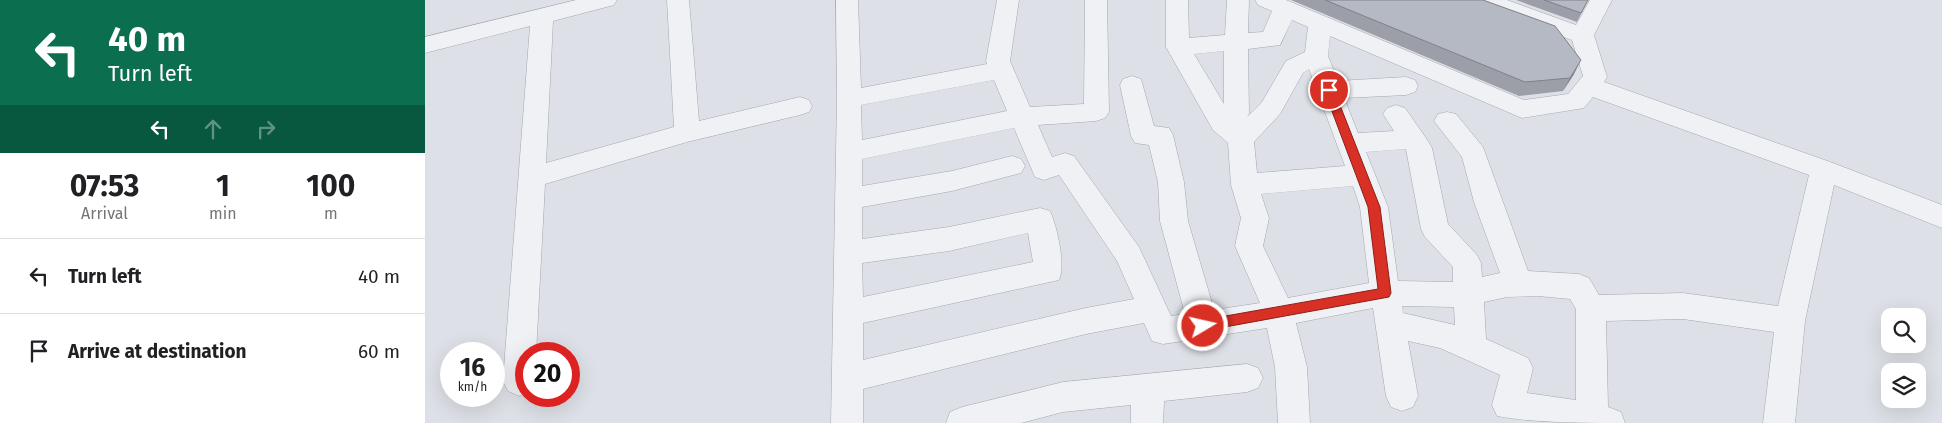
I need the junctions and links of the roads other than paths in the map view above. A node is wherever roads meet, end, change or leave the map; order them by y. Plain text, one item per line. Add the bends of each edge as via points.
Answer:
1 (602, 0) edge
2 (678, 0) edge
3 (847, 0) edge
4 (1008, 0) edge
5 (1096, 0) edge
6 (1177, 0) edge
7 (1238, 0) edge
8 (1485, 0) edge
9 (1601, 0) edge
10 (1276, 4) edge
11 (517, 11) edge
12 (543, 17) junction
13 (1320, 23) junction
14 (1582, 35) junction
15 (1236, 42) junction
16 (425, 45) edge
17 (1178, 47) junction
18 (1316, 56) junction
19 (1002, 70) junction
20 (1132, 84) dead end
21 (1406, 86) dead end
22 (1588, 86) junction
23 (1329, 90) junction
24 (849, 99) junction
25 (800, 106) dead end
26 (1396, 114) dead end
27 (1022, 117) junction
28 (1447, 121) dead end
29 (1222, 123) junction
30 (687, 133) junction
31 (1241, 139) junction
32 (1413, 139) junction
33 (1349, 143) junction
34 (849, 152) junction
35 (1012, 166) dead end
36 (1824, 170) junction
37 (1362, 174) junction
38 (531, 178) junction
39 (1244, 185) junction
40 (848, 199) junction
41 (1942, 217) edge
42 (848, 253) junction
43 (1519, 285) junction
44 (1385, 293) junction
45 (1469, 295) junction
46 (1153, 308) junction
47 (1591, 308) junction
48 (1279, 312) junction
49 (847, 313) junction
50 (1790, 321) junction
51 (1390, 324) junction
52 (1203, 326) junction
53 (521, 342) edge
54 (1471, 347) junction
55 (1247, 378) dead end
56 (847, 379) junction
57 (1148, 389) junction
58 (1402, 396) dead end
59 (1601, 420) edge
60 (847, 423) edge
61 (962, 423) edge
62 (1147, 423) edge
63 (1294, 423) edge
64 (1779, 423) edge

1 - 12 street
2 - 30 street
3 - 24 street
4 - 19 street via 998,61
5 - 27 street via 1096,112
6 - 17 street
7 - 15 street
8 - 14 street
9 - 14 street
10 - 13 street
10 - 15 street via 1272,38
11 - 12 street
11 - 16 street
12 - 38 street
13 - 18 street
13 - 22 street via 1522,110 1575,102
14 - 22 street via 1595,77
15 - 17 street
15 - 29 street via 1237,114
17 - 29 street
18 - 23 street
18 - 31 street via 1294,67 1271,108
19 - 24 street
19 - 27 street
20 - 52 street via 1145,136 1161,135 1171,182 1174,222
21 - 23 street
22 - 36 street
23 - 33 street
24 - 34 street
25 - 30 street
26 - 32 street
27 - 34 street
27 - 46 street via 1044,170 1065,163 1129,255
28 - 43 street via 1474,154
29 - 31 street
30 - 38 street
31 - 39 street
32 - 33 street
32 - 45 street via 1419,148 1435,229 1467,263
33 - 37 street
34 - 40 street
35 - 40 street via 952,181
36 - 41 street
36 - 50 street
37 - 39 street
37 - 44 street via 1374,207
38 - 53 street
39 - 48 street via 1255,218 1249,246
40 - 42 street
42 - 49 street
42 - 49 street via 949,239 1040,219 1049,270
43 - 45 street via 1480,289
43 - 47 street via 1543,283 1579,288
44 - 45 street
44 - 48 street
44 - 51 street
45 - 54 street
46 - 52 street via 1163,331
46 - 56 street
47 - 50 street via 1683,306
47 - 59 street
48 - 52 street
48 - 63 street via 1291,367
49 - 56 street
50 - 64 street
51 - 54 street via 1444,335
51 - 58 street
54 - 59 street via 1517,368 1508,405
55 - 57 street
56 - 60 street
57 - 61 street via 1063,397
57 - 62 street

